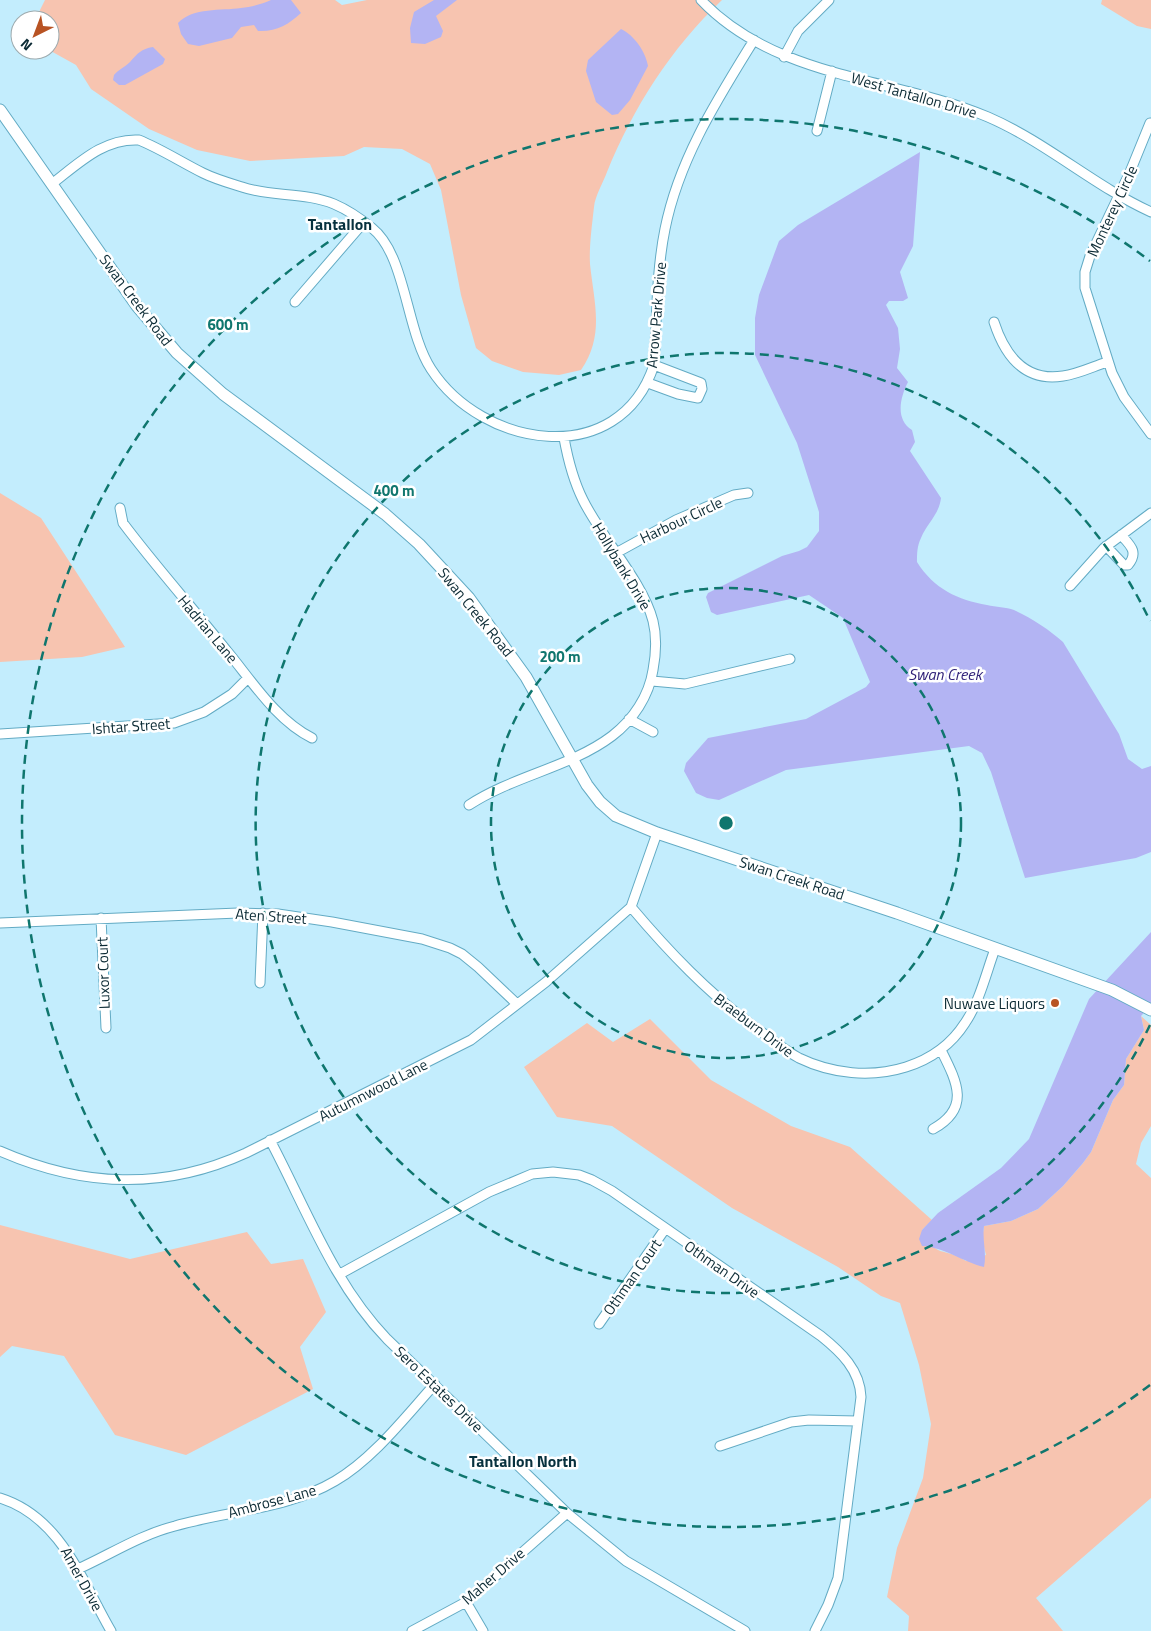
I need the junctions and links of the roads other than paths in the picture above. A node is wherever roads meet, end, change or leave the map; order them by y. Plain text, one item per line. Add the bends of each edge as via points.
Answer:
1 (701, 0) edge
2 (829, 0) edge
3 (754, 40) junction
4 (784, 57) junction
5 (832, 71) junction
6 (0, 110) edge
7 (1150, 123) dead end
8 (818, 131) dead end
9 (52, 182) junction
10 (1118, 194) junction
11 (1151, 212) edge
12 (364, 222) junction
13 (295, 302) dead end
14 (994, 322) dead end
15 (1107, 362) junction
16 (654, 366) junction
17 (648, 383) junction
18 (1151, 434) edge
19 (564, 438) junction
20 (748, 493) dead end
21 (120, 508) dead end
22 (1151, 514) edge
23 (1121, 535) junction
24 (1106, 546) junction
25 (616, 553) junction
26 (1070, 586) dead end
27 (790, 659) dead end
28 (248, 678) junction
29 (652, 681) junction
30 (629, 719) junction
31 (653, 732) dead end
32 (0, 734) edge
33 (312, 738) dead end
34 (571, 758) junction
35 (469, 805) dead end
36 (657, 833) junction
37 (631, 907) junction
38 (263, 912) junction
39 (101, 918) junction
40 (0, 923) edge
41 (995, 949) junction
42 (260, 983) dead end
43 (518, 1004) junction
44 (1151, 1010) edge
45 (106, 1028) dead end
46 (941, 1050) junction
47 (933, 1129) dead end
48 (270, 1140) junction
49 (0, 1151) edge
50 (665, 1230) junction
51 (340, 1274) junction
52 (599, 1324) dead end
53 (435, 1384) junction
54 (856, 1421) junction
55 (720, 1446) dead end
56 (0, 1498) edge
57 (567, 1513) junction
58 (78, 1570) junction
59 (466, 1602) junction
60 (111, 1631) edge
61 (412, 1631) edge
62 (483, 1631) edge
63 (745, 1631) edge
64 (815, 1631) edge

1 - 3 street, West Tantallon Drive via 724,22
2 - 4 street via 798,31
3 - 4 street, West Tantallon Drive
3 - 16 street, Arrow Park Drive via 700,131 678,182 662,248
4 - 5 street, West Tantallon Drive
5 - 8 street
5 - 10 street, West Tantallon Drive via 939,100 990,118 1029,137
6 - 9 street, Swan Creek Road
7 - 10 street, Monterey Circle
9 - 12 street, Arrow Park Drive via 98,149 122,140 139,140 215,178 258,191 332,204
9 - 34 street, Swan Creek Road via 125,290 177,353 223,394 384,514 444,570 510,653
10 - 11 street, West Tantallon Drive
10 - 15 street, Monterey Circle via 1085,272 1086,296
12 - 13 street
12 - 19 street, Arrow Park Drive via 375,230 391,253 418,348 446,389 489,421 526,432
14 - 15 street via 1002,344 1011,356 1025,370 1039,377 1063,376
15 - 18 street, Monterey Circle via 1124,397
16 - 17 street, Arrow Park Drive
16 - 17 street via 694,379 701,383 702,389 698,398
17 - 19 street, Arrow Park Drive via 613,421 591,432
19 - 25 street, Hollybank Drive via 578,489
20 - 25 street, Harbour Circle via 734,495 676,520
21 - 28 street, Hadrian Lane via 123,523
22 - 23 street
23 - 24 street
23 - 24 street via 1134,552 1128,565 1124,565
24 - 26 street
25 - 29 street, Hollybank Drive via 652,618 656,649
27 - 29 street via 686,684
28 - 32 street, Ishtar Street via 232,694 204,712 174,723
28 - 33 street, Hadrian Lane via 284,718
29 - 30 street, Hollybank Drive
30 - 31 street
30 - 34 street, Hollybank Drive via 608,739
34 - 35 street, Hollybank Drive via 488,792
34 - 36 street, Swan Creek Road via 591,791 607,809
36 - 37 street, Autumnwood Lane
36 - 41 street, Swan Creek Road
37 - 43 street, Autumnwood Lane
37 - 46 street, Braeburn Drive via 704,986 739,1016 798,1058 833,1070 866,1074 900,1068
38 - 39 street, Aten Street
38 - 42 street
38 - 43 street, Aten Street via 438,943 462,954
39 - 40 street, Aten Street
39 - 45 street, Luxor Court
41 - 44 street, Swan Creek Road via 1129,997
41 - 46 street, Braeburn Drive via 965,1023
43 - 48 street, Autumnwood Lane via 471,1040
46 - 47 street via 956,1081 957,1104 950,1118
48 - 49 street, Autumnwood Lane via 207,1169 149,1180 96,1179 58,1173
48 - 51 street, Sero Estates Drive via 325,1251
50 - 51 street, Othman Drive via 592,1180 562,1173 539,1173 489,1192
50 - 52 street, Othman Court
50 - 54 street, Othman Drive via 842,1353 860,1388
51 - 53 street, Sero Estates Drive via 376,1328
53 - 57 street, Sero Estates Drive
53 - 58 street, Ambrose Lane via 373,1452 335,1482 300,1497 150,1534
54 - 55 street via 790,1422
54 - 64 street, Othman Drive via 838,1578
56 - 58 street, Amer Drive via 39,1520 62,1543
57 - 59 street, Maher Drive
57 - 63 street, Sero Estates Drive via 626,1561
58 - 60 street, Amer Drive
59 - 61 street, Maher Drive
59 - 62 street

